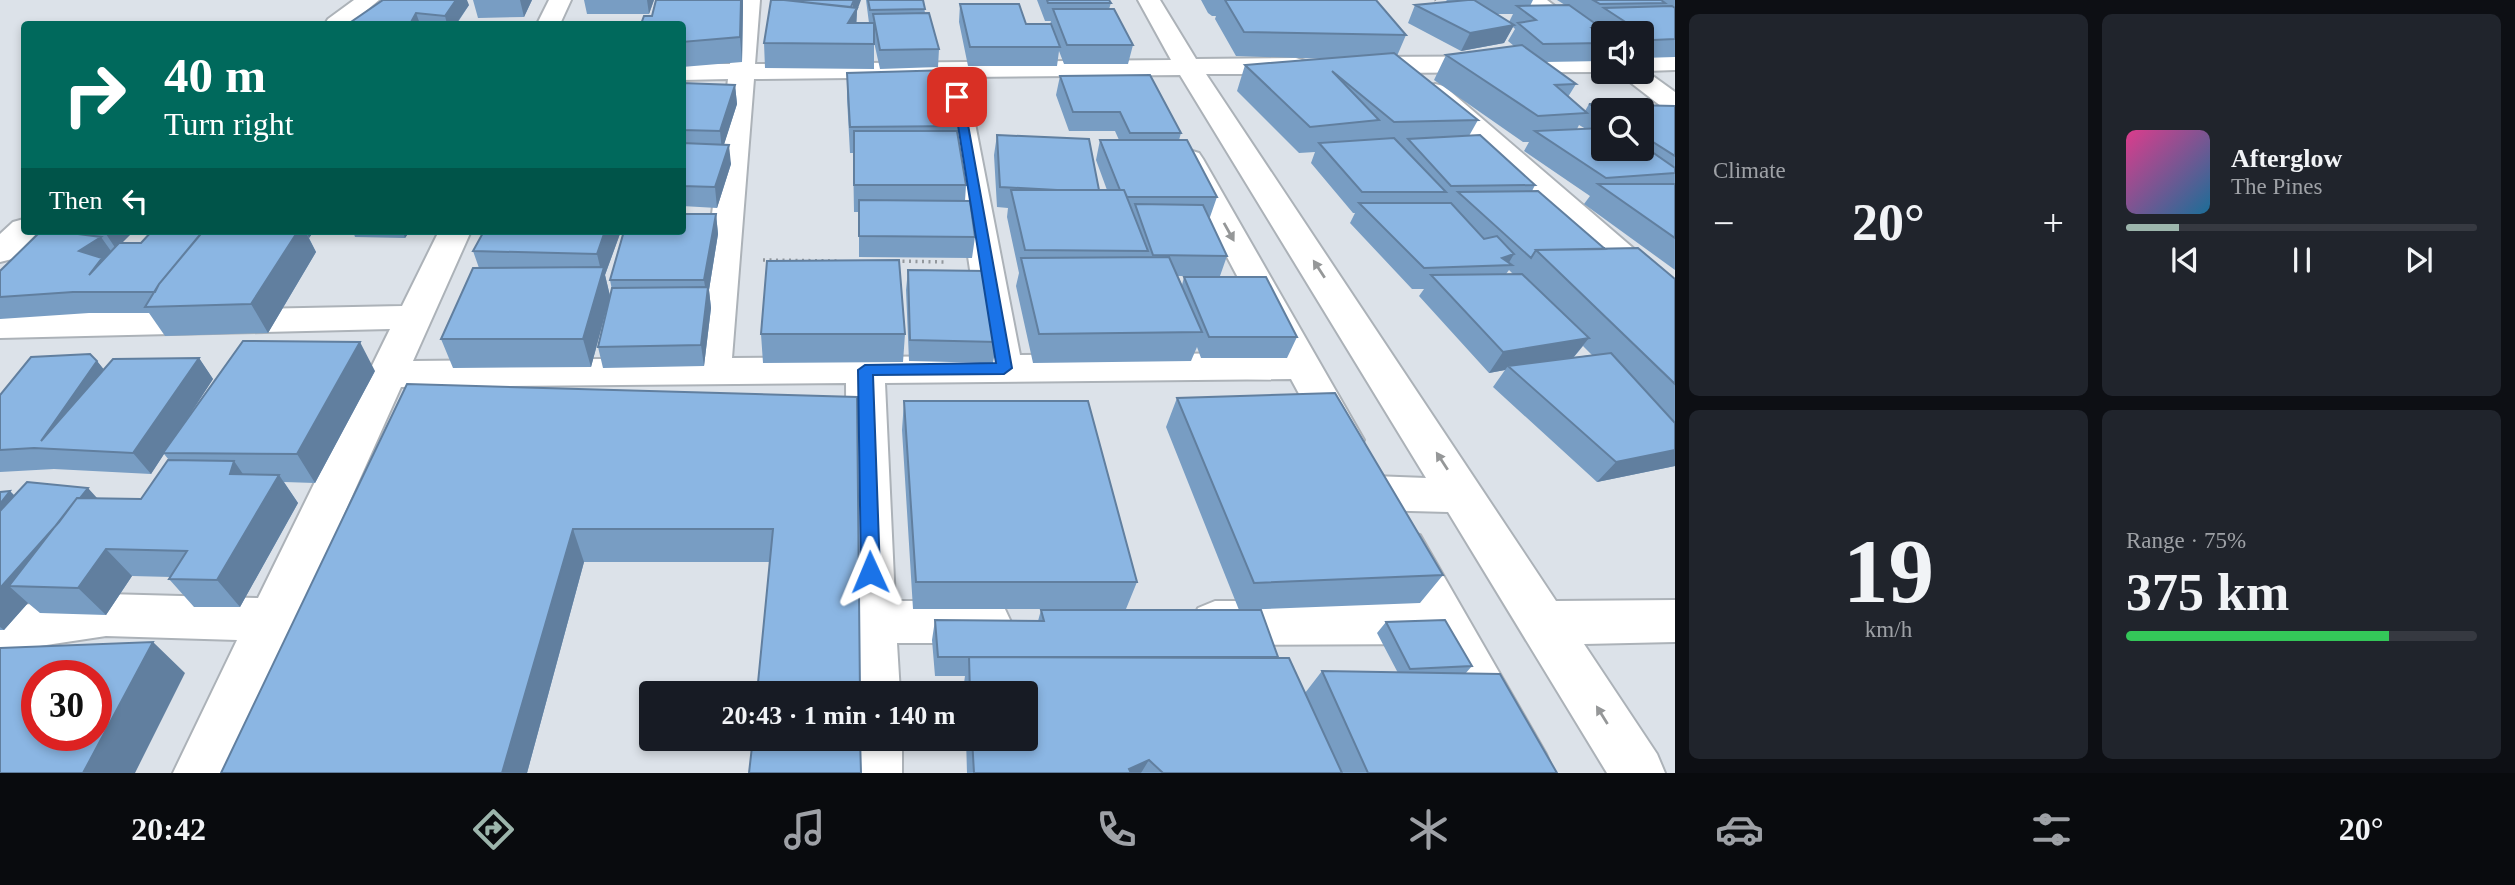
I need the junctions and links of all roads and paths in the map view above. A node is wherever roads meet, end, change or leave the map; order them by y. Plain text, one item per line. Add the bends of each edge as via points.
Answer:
1 (368, 0) edge
2 (560, 0) edge
3 (749, 0) edge
4 (1149, 0) edge
5 (1533, 0) edge
6 (340, 21) edge
7 (550, 21) edge
8 (1120, 33) edge
9 (1380, 37) edge
10 (1591, 43) edge
11 (943, 62) junction
12 (1591, 64) edge
13 (1654, 64) edge
14 (1675, 64) edge
15 (1404, 65) junction
16 (1137, 67) junction
17 (1188, 67) junction
18 (686, 72) edge
19 (741, 72) junction
20 (1647, 84) edge
21 (1675, 104) edge
22 (21, 232) edge
23 (453, 235) edge
24 (0, 252) edge
25 (723, 259) junction
26 (848, 261) edge
27 (889, 261) edge
28 (986, 262) junction
29 (1675, 303) edge
30 (416, 317) junction
31 (0, 326) edge
32 (1304, 366) junction
33 (1004, 368) junction
34 (865, 370) junction
35 (712, 371) junction
36 (389, 374) junction
37 (1373, 493) junction
38 (1465, 496) junction
39 (272, 620) junction
40 (1675, 621) edge
41 (872, 622) junction
42 (1023, 622) edge
43 (1444, 622) junction
44 (1175, 623) edge
45 (1545, 623) junction
46 (0, 630) edge
47 (873, 681) edge
48 (875, 751) edge
49 (200, 773) edge
50 (876, 773) edge
51 (1527, 773) edge
52 (1638, 773) edge

1 - 6 street
2 - 7 street
3 - 19 street
4 - 17 street
5 - 10 street
8 - 16 street
9 - 15 street
11 - 16 street
11 - 19 street
11 - 28 street
12 - 15 street
13 - 14 street
15 - 17 street
15 - 29 street
16 - 17 street
16 -> 32 street
38 -> 17 street
18 - 19 street
19 - 25 street
20 - 21 street
22 - 24 street
23 - 30 street
25 - 26 path
25 - 35 street
27 - 28 path
28 - 33 street
30 - 31 street
30 - 36 street
32 - 33 street
32 - 37 street
33 - 34 street
34 - 35 street
34 - 41 street
35 - 36 street
36 - 39 street
37 - 38 street
37 - 43 street
38 - 45 street
39 - 46 street via 106,615
39 - 49 street
40 - 45 street
41 - 42 street
41 - 47 street
43 - 44 street
43 - 51 street
52 -> 45 street
48 - 50 street

